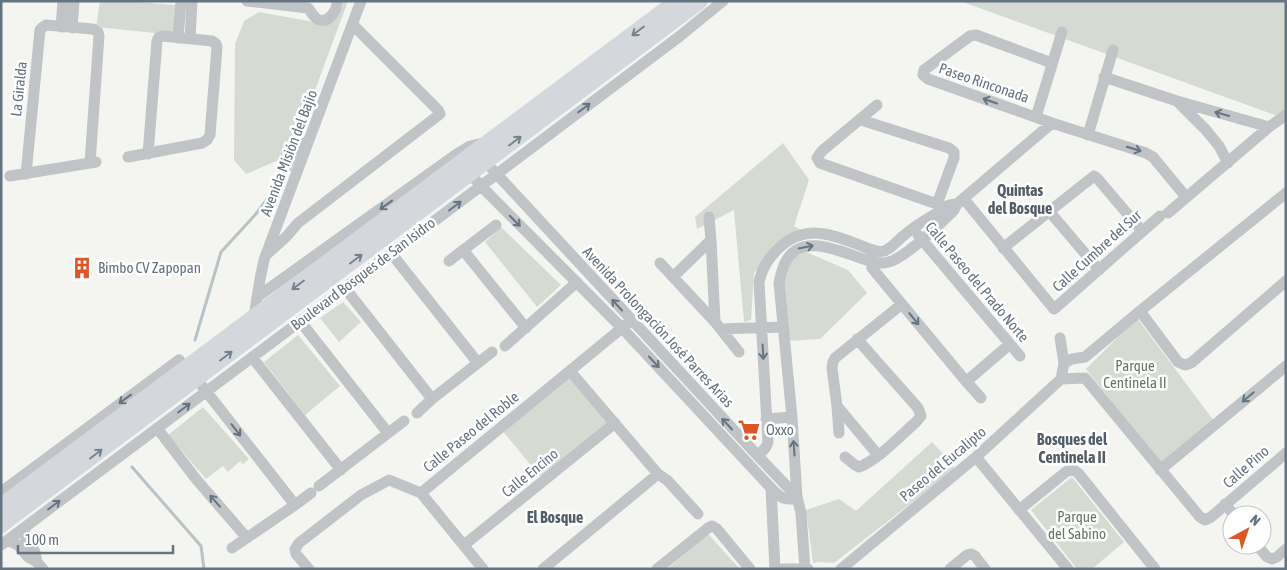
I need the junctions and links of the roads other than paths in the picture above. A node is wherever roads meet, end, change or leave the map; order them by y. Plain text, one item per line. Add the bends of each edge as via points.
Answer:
1 (63, 1) edge
2 (74, 1) edge
3 (181, 1) edge
4 (192, 1) edge
5 (247, 1) edge
6 (336, 1) edge
7 (361, 1) edge
8 (677, 1) edge
9 (700, 1) edge
10 (723, 1) edge
11 (277, 3) edge
12 (353, 25) junction
13 (66, 27) junction
14 (1062, 32) dead end
15 (184, 39) junction
16 (1113, 50) dead end
17 (1052, 64) junction
18 (1104, 77) junction
19 (1177, 101) junction
20 (877, 106) dead end
21 (1286, 115) edge
22 (1036, 117) junction
23 (861, 120) junction
24 (1052, 123) junction
25 (1269, 128) junction
26 (1088, 134) junction
27 (148, 154) junction
28 (484, 155) junction
29 (128, 157) dead end
30 (1228, 163) junction
31 (467, 170) junction
32 (26, 174) junction
33 (10, 176) dead end
34 (1286, 193) edge
35 (1186, 197) junction
36 (961, 202) junction
37 (941, 210) junction
38 (1049, 211) junction
39 (709, 217) dead end
40 (496, 225) dead end
41 (912, 228) junction
42 (1142, 231) junction
43 (840, 237) junction
44 (711, 240) junction
45 (922, 240) junction
46 (1003, 248) junction
47 (836, 249) junction
48 (463, 250) junction
49 (391, 253) junction
50 (774, 253) junction
51 (266, 254) junction
52 (872, 256) junction
53 (449, 261) dead end
54 (660, 263) dead end
55 (784, 263) junction
56 (1099, 270) junction
57 (674, 277) junction
58 (577, 282) junction
59 (759, 282) junction
60 (1286, 282) edge
61 (779, 283) junction
62 (345, 288) junction
63 (257, 297) junction
64 (902, 304) junction
65 (1140, 311) junction
66 (254, 317) junction
67 (300, 321) junction
68 (627, 324) junction
69 (718, 325) junction
70 (761, 327) junction
71 (784, 327) junction
72 (526, 328) junction
73 (1060, 338) dead end
74 (857, 339) junction
75 (1010, 344) junction
76 (505, 346) dead end
77 (492, 352) dead end
78 (739, 352) dead end
79 (1020, 356) dead end
80 (252, 357) junction
81 (1085, 358) junction
82 (478, 363) junction
83 (1064, 363) junction
84 (1286, 366) edge
85 (570, 371) junction
86 (192, 375) junction
87 (1085, 378) junction
88 (1061, 379) junction
89 (966, 380) junction
90 (981, 398) dead end
91 (432, 399) junction
92 (837, 406) junction
93 (417, 412) dead end
94 (792, 417) junction
95 (766, 419) junction
96 (404, 421) dead end
97 (614, 423) junction
98 (157, 428) junction
99 (114, 432) junction
100 (839, 433) dead end
101 (388, 434) junction
102 (1286, 453) edge
103 (878, 455) junction
104 (758, 456) junction
105 (845, 457) dead end
106 (976, 457) junction
107 (341, 470) junction
108 (1160, 470) junction
109 (658, 474) junction
110 (771, 488) junction
111 (1, 492) edge
112 (421, 492) junction
113 (797, 497) junction
114 (1226, 504) joint
115 (295, 505) junction
116 (1, 506) edge
117 (1019, 510) junction
118 (698, 514) dead end
119 (1, 525) edge
120 (25, 528) junction
121 (247, 538) junction
122 (5, 542) edge
123 (464, 546) junction
124 (232, 548) dead end
125 (1286, 549) edge
126 (1265, 555) edge
127 (40, 565) edge
128 (309, 569) edge
129 (483, 569) edge
130 (543, 569) edge
131 (657, 569) edge
132 (750, 569) edge
133 (775, 569) edge
134 (782, 569) edge
135 (806, 569) edge
136 (841, 569) edge
137 (950, 569) edge
138 (985, 569) edge
139 (1068, 569) edge
140 (1154, 569) edge

1 - 13 street
2 - 13 street
3 - 15 street
4 - 15 street
5 - 11 street
6 - 11 street via 334,14 325,20 319,20 308,8
7 - 12 street, Avenida Misión del Bajío
8 -> 28 main road, Boulevard Bosques de San Isidro
28 -> 9 main road, Boulevard Bosques de San Isidro
28 -> 10 street, Boulevard Bosques de San Isidro via 680,36
12 - 51 street, Avenida Misión del Bajío
12 - 51 street via 440,114 298,223
13 - 32 street, La Giralda via 46,25 40,30
13 - 32 street, La Giralda via 93,29 100,36 93,163
14 - 17 street, Paseo Rinconada
15 - 27 street via 162,36 157,41
15 - 27 street via 212,41 217,47 210,135 202,143
16 - 18 street
17 - 22 street, Paseo Rinconada
22 -> 17 street, Paseo Rinconada via 928,79 924,70 970,36
18 - 19 street
18 - 26 street
25 -> 19 street
19 - 30 street via 1206,130
20 - 23 street
21 - 25 street
22 - 24 street, Paseo Rinconada
23 - 37 street via 954,152
23 - 37 street via 819,154 820,163
24 - 26 street, Paseo Rinconada
24 - 36 street
25 - 30 street
26 -> 35 street, Paseo Rinconada via 1153,156
27 - 29 street
28 - 31 main road, Boulevard Bosques de San Isidro
28 - 31 street, Boulevard Bosques de San Isidro
68 -> 28 street, Avenida Prolongación José Parres Arias
30 - 35 street
49 -> 31 street, Boulevard Bosques de San Isidro
31 -> 58 street, Avenida Prolongación José Parres Arias
31 -> 63 street, Boulevard Bosques de San Isidro
31 -> 66 main road, Boulevard Bosques de San Isidro
86 -> 31 main road, Boulevard Bosques de San Isidro
32 - 33 street, La Giralda
34 - 65 street
35 - 42 street, Calle Cumbre del Sur
36 - 37 street
36 - 46 street
37 - 41 street
37 - 45 street
38 - 42 street via 1094,176
38 - 46 street
38 - 56 street
39 - 44 street
40 - 48 street
41 - 45 street, Calle Paseo del Prado Norte
41 - 52 street via 888,249
42 - 56 street, Calle Cumbre del Sur
43 - 47 street
43 - 50 street via 810,233 794,238
43 - 52 street
44 - 57 street
44 - 69 street
45 - 52 street via 888,263 878,264
45 - 75 street, Calle Paseo del Prado Norte
46 - 56 street, Calle Cumbre del Sur via 1054,309
47 - 52 street
55 -> 47 street via 798,249 808,246
48 - 53 street
48 - 72 street
49 - 62 street, Boulevard Bosques de San Isidro
49 - 82 street
50 - 55 street
50 - 59 street via 764,265
51 - 63 street, Avenida Misión del Bajío
52 - 64 street via 872,268
54 - 57 street
55 - 61 street
57 - 69 street
58 - 68 street, Avenida Prolongación José Parres Arias
58 - 72 street
59 - 61 street
59 - 70 street
60 - 65 street via 1185,365 1178,362
61 - 71 street
62 - 67 street, Boulevard Bosques de San Isidro
62 - 91 street
63 - 66 street, Avenida Misión del Bajío
64 - 74 street
64 -> 89 street
65 - 81 street
66 - 86 main road, Boulevard Bosques de San Isidro
67 - 80 street, Boulevard Bosques de San Isidro
67 - 101 street
68 - 85 street, Calle Paseo del Roble
104 -> 68 street, Avenida Prolongación José Parres Arias
68 -> 110 street, Avenida Prolongación José Parres Arias
69 - 70 street
69 - 78 street
70 - 71 street
70 -> 95 street
71 - 94 street
72 - 76 street
73 - 83 street
74 - 92 street via 833,362
74 - 103 street via 918,408 921,416
75 - 79 street, Calle Paseo del Prado Norte
75 - 89 street
77 - 82 street
80 - 86 street, Boulevard Bosques de San Isidro
80 - 107 street
81 - 83 street
81 - 87 street
82 - 91 street
83 - 88 street
84 -> 108 street
85 - 97 street
85 - 112 street, Calle Paseo del Roble
98 -> 86 street, Boulevard Bosques de San Isidro
86 - 99 main road, Boulevard Bosques de San Isidro
86 -> 115 street
87 - 88 street
87 - 108 street
88 - 106 street, Paseo del Eucalipto
89 - 90 street
91 - 93 street
92 - 100 street
92 - 103 street
94 - 95 street
113 -> 94 street
95 - 104 street via 768,442
96 - 101 street
97 - 109 street
97 - 123 street, Calle Encino
98 - 99 street, Boulevard Bosques de San Isidro
121 -> 98 street
99 - 111 street, Boulevard Bosques de San Isidro
99 - 116 main road, Boulevard Bosques de San Isidro
119 -> 99 main road, Boulevard Bosques de San Isidro
120 -> 99 street, Boulevard Bosques de San Isidro
101 - 107 street
102 - 114 street, Calle Pino
103 - 105 street via 859,467
104 - 113 street, Avenida Prolongación José Parres Arias
106 - 117 street
106 - 136 street, Paseo del Eucalipto
107 - 115 street
108 - 114 street, Calle Pino via 1205,520
109 - 118 street
109 - 130 street
110 - 113 street, Avenida Prolongación José Parres Arias via 785,499
110 - 133 street
112 - 123 street, Calle Paseo del Roble
112 - 128 street via 389,480 361,495 299,543 296,554
113 - 135 street
115 - 121 street
117 - 139 street
117 - 140 street via 1067,471 1074,470
120 - 122 street, Boulevard Bosques de San Isidro
120 - 127 street via 25,538
121 - 124 street
122 - 127 street via 18,545
123 - 129 street, Calle Paseo del Roble
125 - 126 street via 1272,559
131 - 132 street via 712,526
134 - 135 street
137 - 138 street via 971,554

